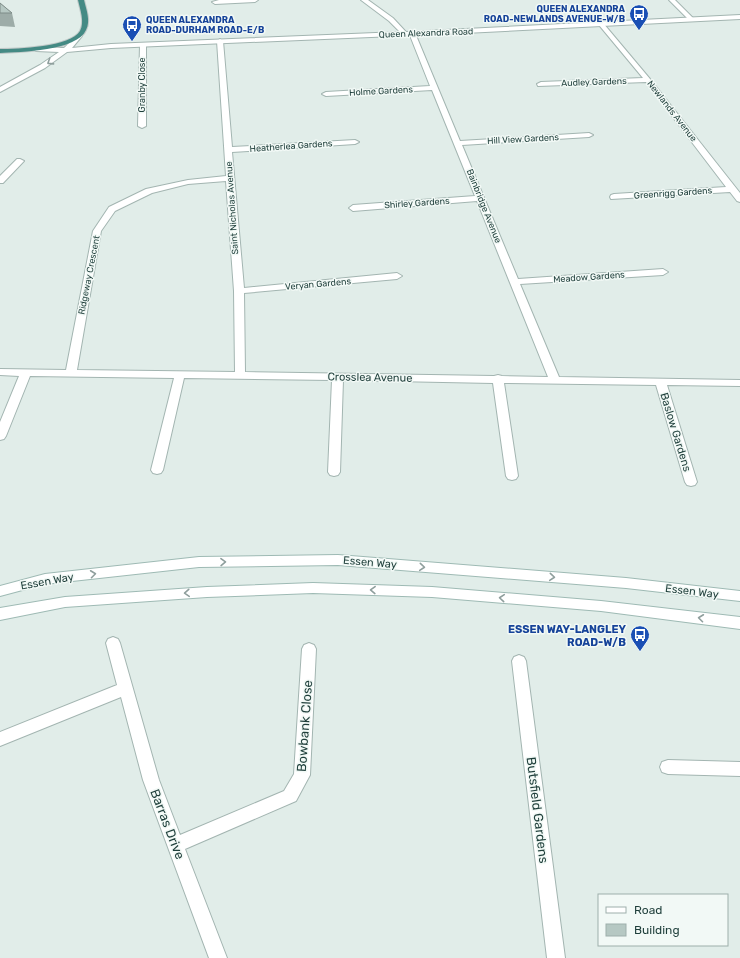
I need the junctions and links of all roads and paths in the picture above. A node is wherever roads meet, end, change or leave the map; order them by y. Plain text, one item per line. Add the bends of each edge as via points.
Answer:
1 (81, 0) edge
2 (255, 0) edge
3 (364, 0) edge
4 (672, 0) edge
5 (215, 2) dead end
6 (740, 17) edge
7 (692, 20) junction
8 (601, 24) junction
9 (408, 33) junction
10 (85, 37) junction
11 (220, 41) junction
12 (142, 45) junction
13 (111, 46) junction
14 (36, 49) junction
15 (28, 50) junction
16 (67, 50) junction
17 (0, 51) edge
18 (32, 71) junction
19 (648, 80) junction
20 (541, 84) dead end
21 (435, 88) junction
22 (0, 90) edge
23 (326, 94) dead end
24 (142, 126) dead end
25 (589, 135) dead end
26 (354, 142) dead end
27 (458, 143) junction
28 (228, 150) junction
29 (20, 162) dead end
30 (230, 178) junction
31 (0, 181) edge
32 (732, 189) junction
33 (614, 197) dead end
34 (480, 198) junction
35 (740, 199) edge
36 (354, 208) dead end
37 (663, 272) dead end
38 (397, 276) dead end
39 (515, 282) junction
40 (239, 291) junction
41 (0, 372) edge
42 (26, 372) junction
43 (70, 372) junction
44 (180, 374) junction
45 (240, 375) junction
46 (338, 377) junction
47 (498, 378) junction
48 (555, 380) junction
49 (660, 381) junction
50 (740, 383) edge
51 (0, 436) edge
52 (157, 470) dead end
53 (334, 472) dead end
54 (512, 476) dead end
55 (691, 482) dead end
56 (0, 591) edge
57 (740, 596) edge
58 (0, 614) edge
59 (740, 623) edge
60 (113, 643) dead end
61 (309, 648) dead end
62 (519, 661) dead end
63 (126, 688) junction
64 (0, 739) edge
65 (668, 767) dead end
66 (740, 768) edge
67 (176, 846) junction
68 (218, 958) edge
69 (556, 958) edge

1 - 10 highway
2 - 5 street
3 - 9 street, Bainbridge Avenue
4 - 7 street
6 - 7 street, Queen Alexandra Road
7 - 8 street, Queen Alexandra Road
8 - 9 street, Queen Alexandra Road
8 - 19 street, Newlands Avenue
9 - 11 street, Queen Alexandra Road
9 - 21 street, Bainbridge Avenue
10 - 13 street, Queen Alexandra Road via 99,45
10 - 14 highway
10 - 16 street
11 - 12 street, Queen Alexandra Road
11 - 28 street, Saint Nicholas Avenue
12 - 13 street, Queen Alexandra Road
12 - 24 street, Granby Close
13 - 16 street, Queen Alexandra Road
14 - 15 highway
14 - 16 street, Queen Alexandra Road
15 - 17 highway
15 - 18 street via 34,59
16 -> 18 street
18 - 22 street
19 - 20 street, Audley Gardens
19 - 32 street, Newlands Avenue
21 - 23 street, Holme Gardens
21 - 27 street, Bainbridge Avenue
25 - 27 street, Hill View Gardens
26 - 28 street, Heatherlea Gardens
27 - 34 street, Bainbridge Avenue
28 - 30 street, Saint Nicholas Avenue
29 - 31 street
30 - 40 street, Saint Nicholas Avenue
30 - 43 street, Ridgeway Crescent via 188,182 149,191 112,209 97,230
32 - 33 street, Greenrigg Gardens
32 - 35 street, Newlands Avenue
34 - 36 street, Shirley Gardens
34 - 39 street, Bainbridge Avenue
37 - 39 street, Meadow Gardens
38 - 40 street, Veryan Gardens
39 - 48 street, Bainbridge Avenue
40 - 45 street, Saint Nicholas Avenue
41 - 42 street, Crosslea Avenue
42 - 43 street, Crosslea Avenue
42 - 51 street
43 - 44 street, Crosslea Avenue
44 - 45 street, Crosslea Avenue
44 - 52 street
45 - 46 street, Crosslea Avenue
46 - 47 street, Crosslea Avenue
46 - 53 street
47 - 48 street, Crosslea Avenue
47 - 54 street
48 - 49 street, Crosslea Avenue
49 - 50 street, Crosslea Avenue
49 - 55 street, Baslow Gardens
56 -> 57 street, Essen Way via 45,579 199,562 338,560 626,583
59 -> 58 street via 601,606 432,592 313,588 65,602
60 - 63 street, Barras Drive
61 - 67 street, Bowbank Close via 302,775 290,796
62 - 69 street, Butsfield Gardens
63 - 64 street
63 - 67 street, Barras Drive via 151,780
65 - 66 street
67 - 68 street, Barras Drive

